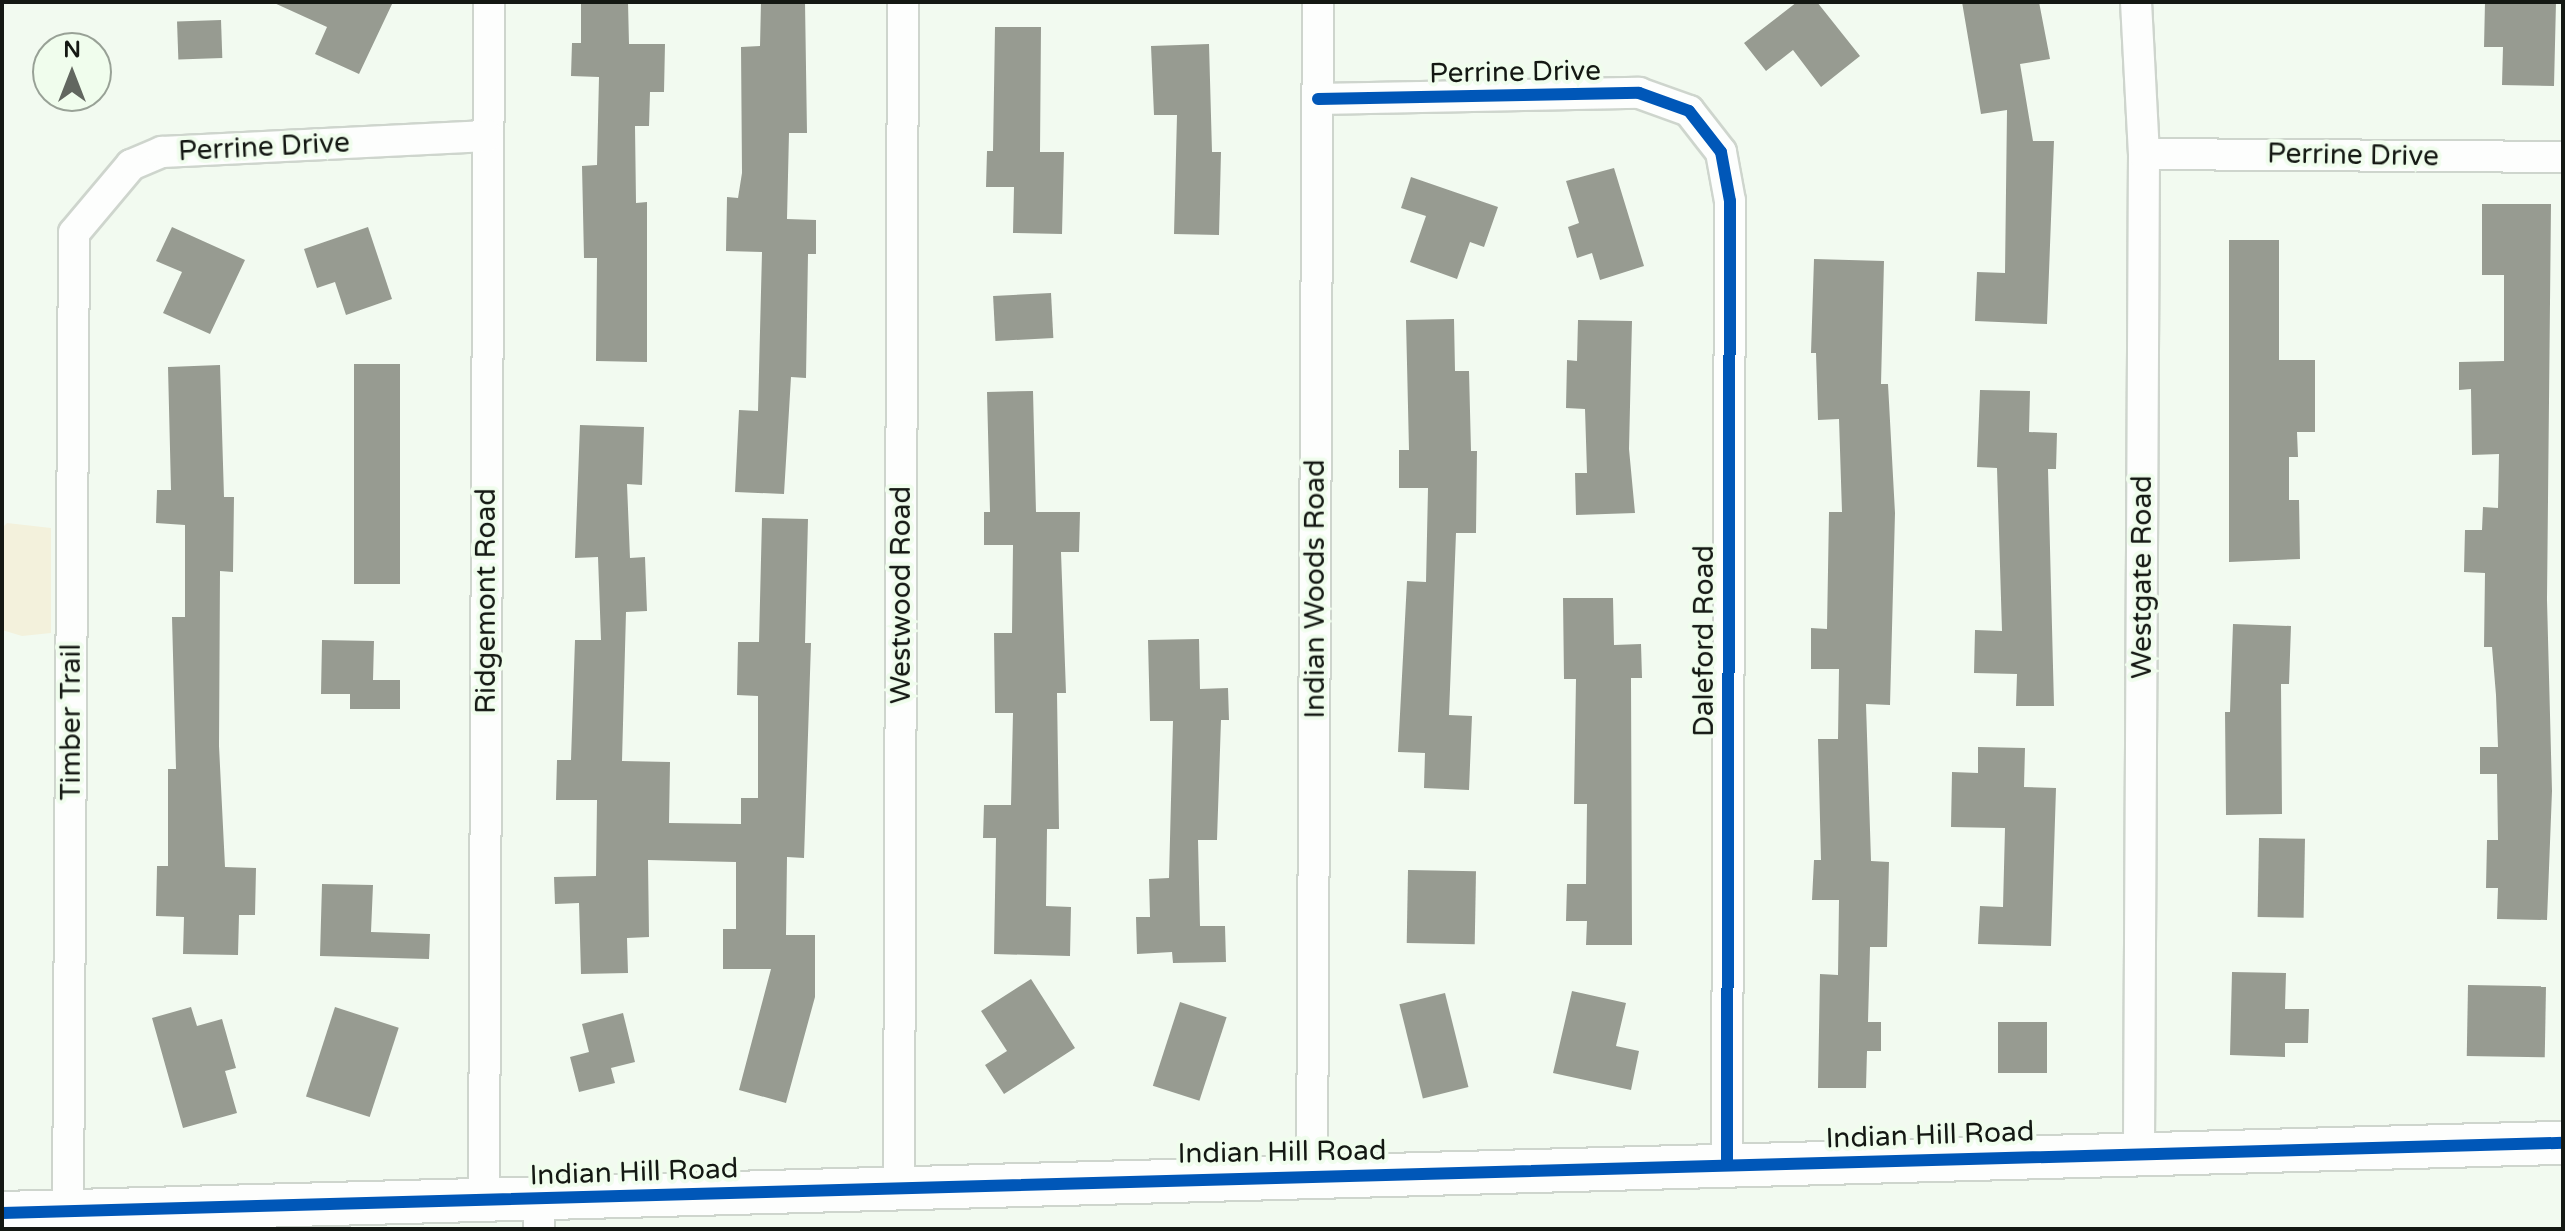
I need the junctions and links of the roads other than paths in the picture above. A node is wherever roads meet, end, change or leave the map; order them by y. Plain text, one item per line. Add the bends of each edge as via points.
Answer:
1 (489, 2) edge
2 (903, 2) edge
3 (1318, 2) edge
4 (2136, 2) edge
5 (1318, 99) junction
6 (1704, 124) joint
7 (488, 136) junction
8 (2144, 154) junction
9 (2563, 157) edge
10 (74, 233) joint
11 (2563, 1143) edge
12 (2139, 1153) junction
13 (1727, 1165) junction
14 (1312, 1176) junction
15 (899, 1187) junction
16 (484, 1200) junction
17 (68, 1212) junction
18 (539, 1214) edge
19 (13, 1218) edge

1 - 7 street, Ridgemont Road
2 - 15 street, Westwood Road
3 - 5 street, Indian Woods Road
4 - 8 street, Westgate Road
5 - 6 street, Perrine Drive via 1639,93 1675,103
5 - 14 street, Indian Woods Road
6 - 13 street, Daleford Road via 1721,152 1730,201
7 - 10 street, Perrine Drive via 162,152 131,165
7 - 16 street, Ridgemont Road
8 - 9 street, Perrine Drive
8 - 12 street, Westgate Road
10 - 17 street, Timber Trail
11 - 12 street, Indian Hill Road
12 - 13 street, Indian Hill Road
13 - 14 street, Indian Hill Road
14 - 15 street, Indian Hill Road
15 - 18 street, Indian Hill Road
16 - 17 street, Indian Hill Road
16 - 18 street, Indian Hill Road
17 - 19 street, Indian Hill Road

